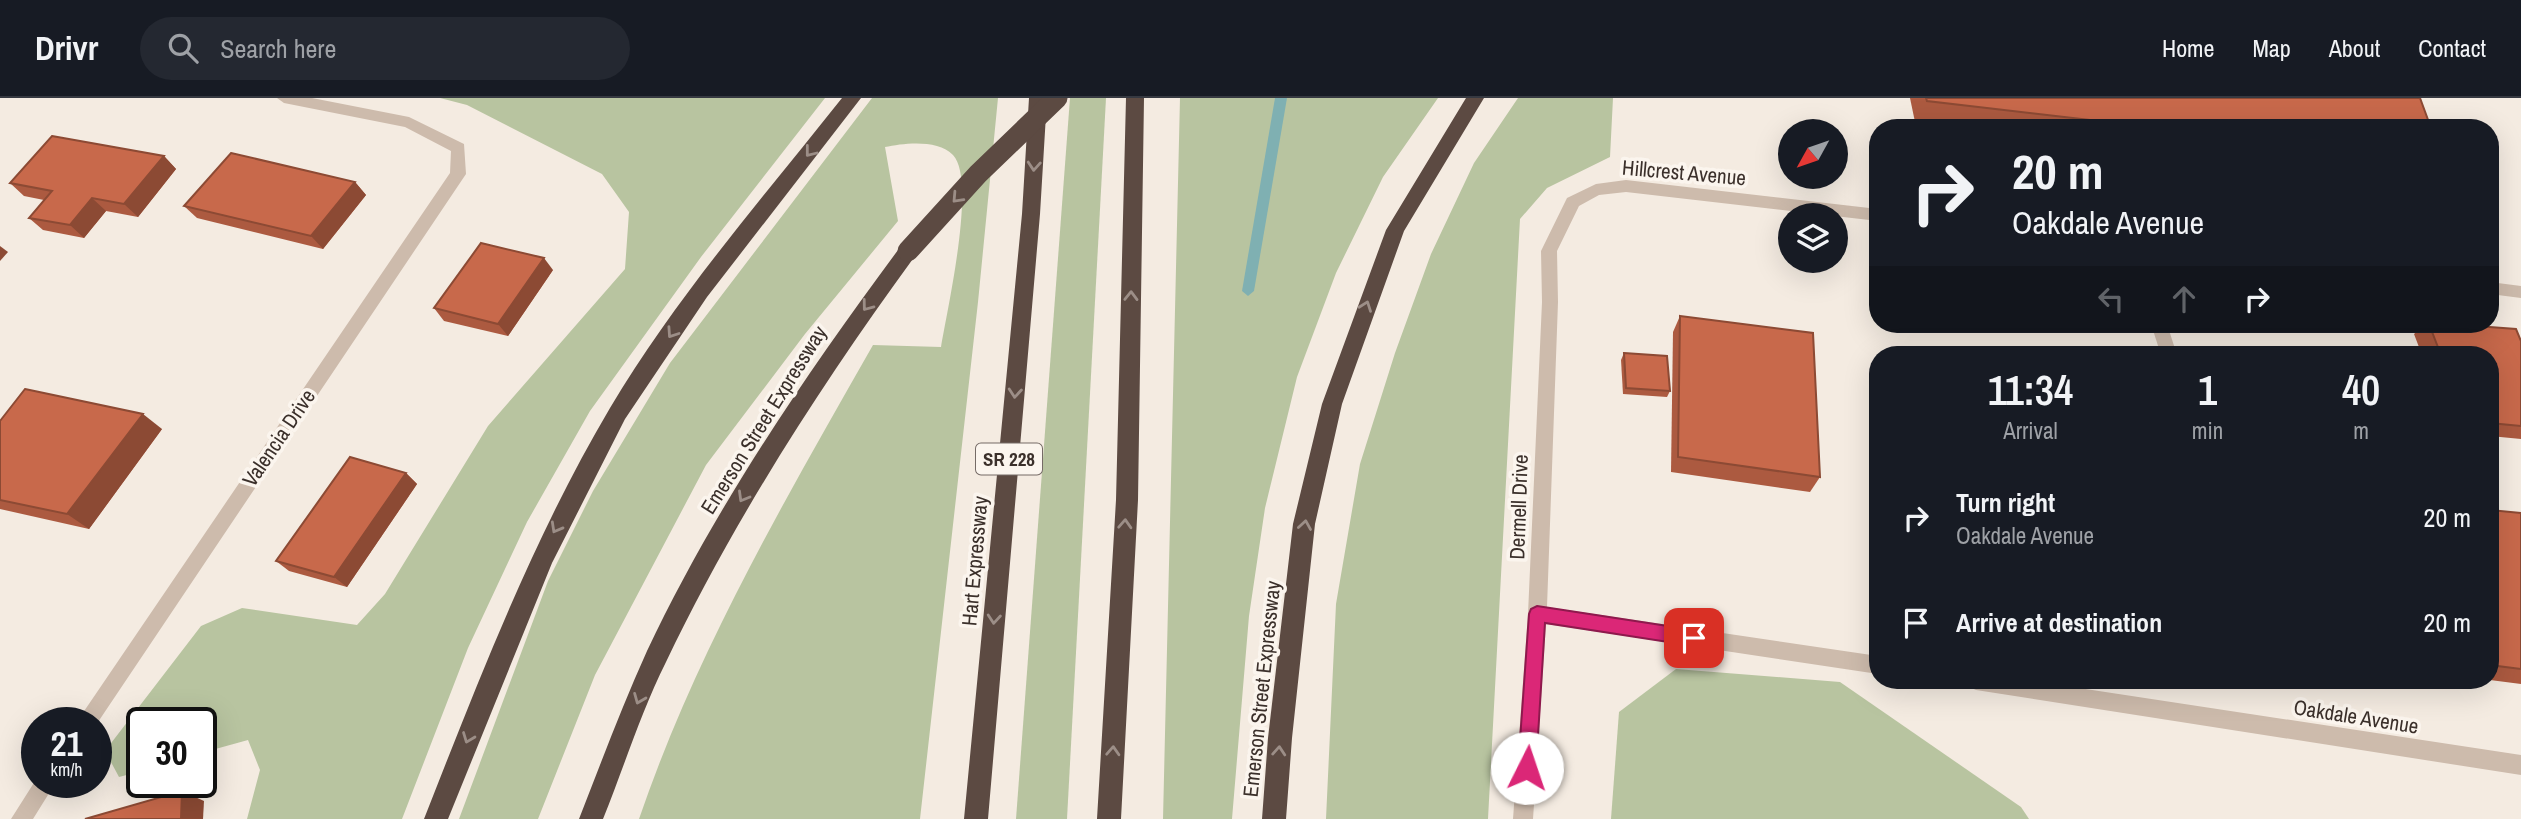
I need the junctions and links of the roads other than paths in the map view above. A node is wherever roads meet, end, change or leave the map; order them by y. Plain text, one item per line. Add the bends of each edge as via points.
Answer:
1 (284, 98) edge
2 (852, 98) edge
3 (1038, 98) edge
4 (1057, 98) edge
5 (1135, 98) edge
6 (1475, 98) edge
7 (1573, 202) joint
8 (1869, 214) edge
9 (2499, 289) edge
10 (2521, 292) edge
11 (1537, 614) junction
12 (1869, 665) edge
13 (2028, 689) edge
14 (97, 707) edge
15 (2521, 765) edge
16 (35, 798) edge
17 (21, 819) edge
18 (436, 819) edge
19 (591, 819) edge
20 (976, 819) edge
21 (1109, 819) edge
22 (1274, 819) edge
23 (1523, 819) edge

1 - 14 street, Valencia Drive via 410,122 459,148 458,174
2 -> 18 highway via 687,311 619,412 550,539
3 -> 20 highway, Hart Expressway / SR 228
4 -> 19 highway, Emerson Street Expressway, bridge via 978,174 908,251 809,390 707,559 656,658
21 -> 5 highway via 1127,500
22 -> 6 highway, Emerson Street Expressway via 1304,523 1332,404 1395,230
7 - 8 street, Hillcrest Avenue via 1595,190 1626,186
7 - 11 street, Dermell Drive via 1549,251
9 - 10 street
11 - 12 street
11 - 23 street, Dermell Drive
13 - 15 street, Oakdale Avenue
16 - 17 street

